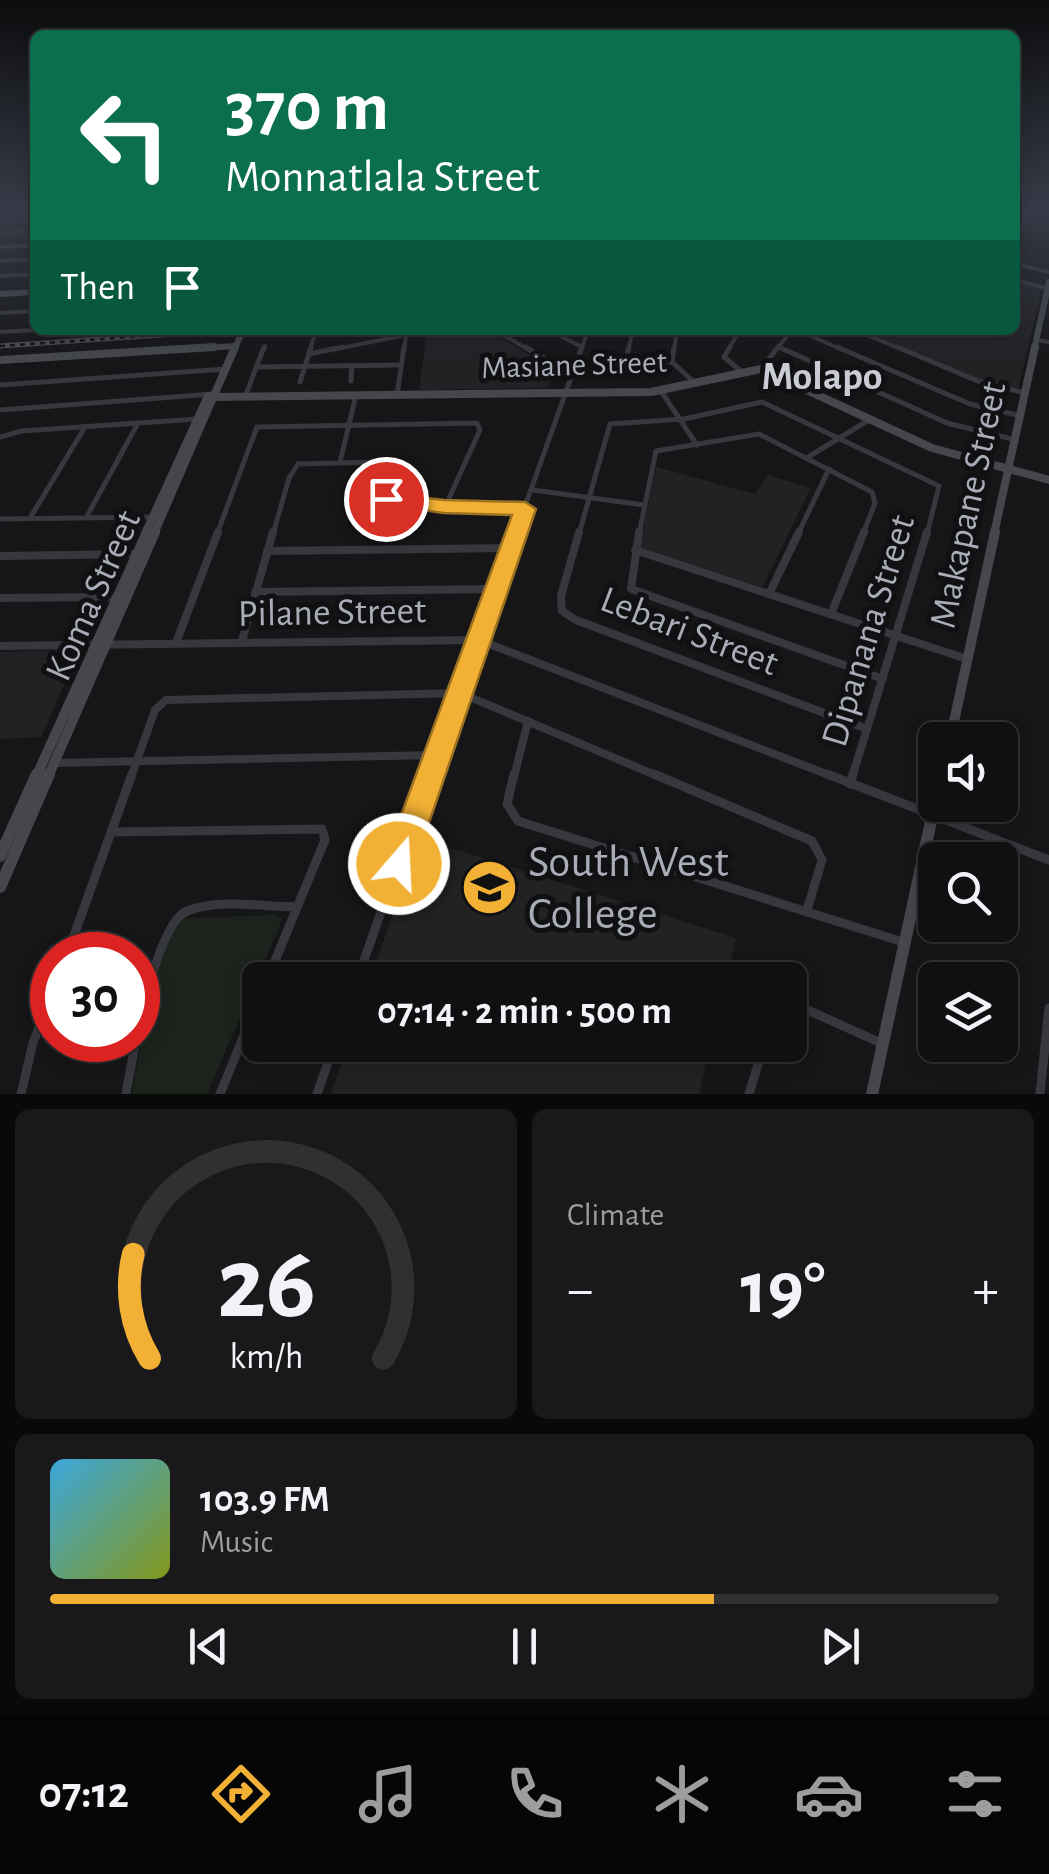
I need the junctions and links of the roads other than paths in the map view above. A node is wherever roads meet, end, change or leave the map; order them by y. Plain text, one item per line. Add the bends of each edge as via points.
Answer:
1 (30, 259) edge
2 (0, 261) edge
3 (1020, 265) edge
4 (1049, 272) edge
5 (30, 274) edge
6 (0, 276) edge
7 (1020, 281) edge
8 (1049, 287) edge
9 (30, 292) edge
10 (0, 294) edge
11 (30, 311) edge
12 (0, 313) edge
13 (30, 330) edge
14 (0, 332) edge
15 (361, 335) edge
16 (395, 335) edge
17 (406, 335) edge
18 (504, 335) edge
19 (558, 335) edge
20 (586, 335) edge
21 (632, 335) edge
22 (676, 335) edge
23 (737, 335) edge
24 (790, 335) edge
25 (806, 335) edge
26 (867, 335) edge
27 (237, 337) edge
28 (314, 337) dead end
29 (1037, 340) junction
30 (1049, 342) edge
31 (359, 344) junction
32 (265, 346) dead end
33 (582, 347) junction
34 (780, 348) junction
35 (309, 354) junction
36 (0, 360) edge
37 (672, 362) junction
38 (401, 365) junction
39 (352, 366) junction
40 (257, 367) junction
41 (304, 367) junction
42 (761, 368) junction
43 (223, 369) junction
44 (742, 372) junction
45 (572, 374) junction
46 (300, 382) dead end
47 (350, 382) dead end
48 (696, 384) junction
49 (0, 385) edge
50 (661, 391) junction
51 (566, 393) junction
52 (397, 394) junction
53 (1026, 394) junction
54 (356, 395) junction
55 (211, 396) junction
56 (246, 396) junction
57 (0, 410) edge
58 (1022, 416) junction
59 (201, 418) junction
60 (679, 419) junction
61 (869, 420) junction
62 (348, 423) junction
63 (138, 424) junction
64 (85, 427) junction
65 (0, 437) edge
66 (838, 438) junction
67 (1017, 440) junction
68 (698, 446) junction
69 (808, 457) junction
70 (340, 462) junction
71 (830, 469) junction
72 (1011, 470) junction
73 (1049, 480) edge
74 (533, 490) junction
75 (588, 498) junction
76 (644, 505) junction
77 (444, 507) junction
78 (525, 509) junction
79 (157, 516) junction
80 (29, 518) junction
81 (86, 518) junction
82 (0, 519) edge
83 (511, 548) junction
84 (635, 550) junction
85 (267, 551) junction
86 (141, 554) junction
87 (0, 556) edge
88 (496, 589) junction
89 (256, 592) junction
90 (770, 594) junction
91 (122, 597) junction
92 (0, 598) edge
93 (831, 614) junction
94 (896, 636) junction
95 (478, 640) junction
96 (242, 641) junction
97 (176, 642) junction
98 (101, 644) junction
99 (0, 646) edge
100 (969, 660) junction
101 (883, 680) junction
102 (460, 693) junction
103 (528, 721) junction
104 (954, 722) edge
105 (867, 729) junction
106 (436, 755) junction
107 (136, 761) junction
108 (48, 763) junction
109 (850, 784) junction
110 (918, 805) edge
111 (930, 822) edge
112 (961, 822) edge
113 (111, 832) junction
114 (0, 856) edge
115 (1049, 860) edge
116 (0, 887) edge
117 (297, 907) junction
118 (807, 910) junction
119 (74, 932) edge
120 (903, 942) junction
121 (274, 962) edge
122 (363, 962) edge
123 (1049, 1008) edge
124 (807, 1010) edge
125 (242, 1040) edge
126 (883, 1044) junction
127 (30, 1055) edge
128 (328, 1062) edge
129 (759, 1062) edge
130 (20, 1094) edge
131 (126, 1094) edge
132 (220, 1094) edge
133 (316, 1094) edge
134 (749, 1094) edge
135 (872, 1094) edge
136 (1040, 1094) edge

1 - 2 street
3 - 4 street
5 - 6 street
7 - 8 street
8 - 29 street, Makapane Street
9 - 10 street
11 - 12 street
13 - 14 street
15 - 31 street
16 - 31 street
17 - 38 street
18 - 45 street
19 - 33 street
20 - 33 street
21 - 37 street via 626,363
22 - 37 street
23 - 44 street via 724,356
24 - 34 street
25 - 58 street via 970,404
26 - 53 street
27 - 36 street
27 - 43 street, Koma Street
28 - 35 street
29 - 30 street
29 - 53 street, Makapane Street
31 - 35 street
32 - 40 street
33 - 45 street
34 - 42 street
34 - 67 street via 947,422
35 - 41 street
37 - 48 street
38 - 39 street
38 - 52 street
39 - 41 street
39 - 47 street
40 - 41 street
40 - 56 street
41 - 46 street
42 - 44 street, Masiane Street
42 - 61 street
43 - 49 street
43 - 55 street, Koma Street
44 - 48 street, Masiane Street
45 - 51 street
48 - 50 street, Masiane Street
50 - 51 street, Masiane Street
50 - 60 street
51 - 52 street, Masiane Street
51 - 74 street
52 - 54 street, Masiane Street
53 - 58 street, Makapane Street
54 - 56 street, Masiane Street
54 - 62 street
55 - 56 street, Masiane Street
55 - 57 street
55 - 59 street, Koma Street
58 - 67 street, Makapane Street
59 - 63 street
59 - 79 street, Koma Street
60 - 66 street, Lebari Street via 759,401
60 - 68 street
60 - 75 street, Lebari Street via 610,424
61 - 66 street
61 - 72 street via 932,448
62 - 70 street
62 - 77 street via 478,424
62 - 97 street via 263,425 252,431
63 - 64 street
63 - 81 street
64 - 65 street
64 - 80 street
66 - 69 street
66 - 94 street, Dipanana Street via 940,488
67 - 72 street, Makapane Street
68 - 69 street via 756,434
68 - 76 street via 656,451
69 - 71 street
70 - 77 street via 385,463 380,497
70 - 85 street via 292,468
71 - 90 street
71 - 93 street via 876,499
72 - 73 street
72 - 100 street, Makapane Street
74 - 75 street
74 - 78 street
75 - 76 street
75 - 105 street, Lebari Street via 560,601 565,614
76 - 84 street
77 - 78 street
78 - 83 street
79 - 81 street
79 - 86 street, Koma Street
80 - 81 street
80 - 82 street
83 - 85 street
83 - 88 street
84 - 90 street
84 - 101 street via 629,585 640,594
85 - 89 street
86 - 87 street
86 - 91 street, Koma Street
88 - 89 street
88 - 95 street
89 - 96 street
90 - 93 street
91 - 92 street
91 - 98 street, Koma Street
93 - 94 street
94 - 100 street
94 - 101 street, Dipanana Street
95 - 96 street, Pilane Street
95 - 102 street
95 - 109 street, Pilane Street
96 - 97 street, Pilane Street
97 - 98 street, Pilane Street
98 - 99 street, Pilane Street
98 - 108 street, Koma Street
100 - 104 street, Makapane Street
101 - 105 street, Dipanana Street
102 - 103 street
102 - 106 street
102 - 107 street via 166,700 154,710
103 - 118 street via 812,841 822,860
103 - 118 street via 507,800 518,821
105 - 109 street, Dipanana Street
106 - 107 street
106 - 122 street
107 - 108 street
107 - 113 street
108 - 114 street, Koma Street
108 - 116 street, Koma Street
109 - 110 street, Pilane Street
111 - 120 street
112 - 115 street, Pilane Street
113 - 117 street via 322,829 325,840
113 - 119 street
117 - 121 street
117 - 131 street via 178,914 161,948
118 - 120 street
120 - 126 street
123 - 136 street
124 - 126 street
125 - 132 street
126 - 135 street
127 - 130 street
128 - 133 street
129 - 134 street

